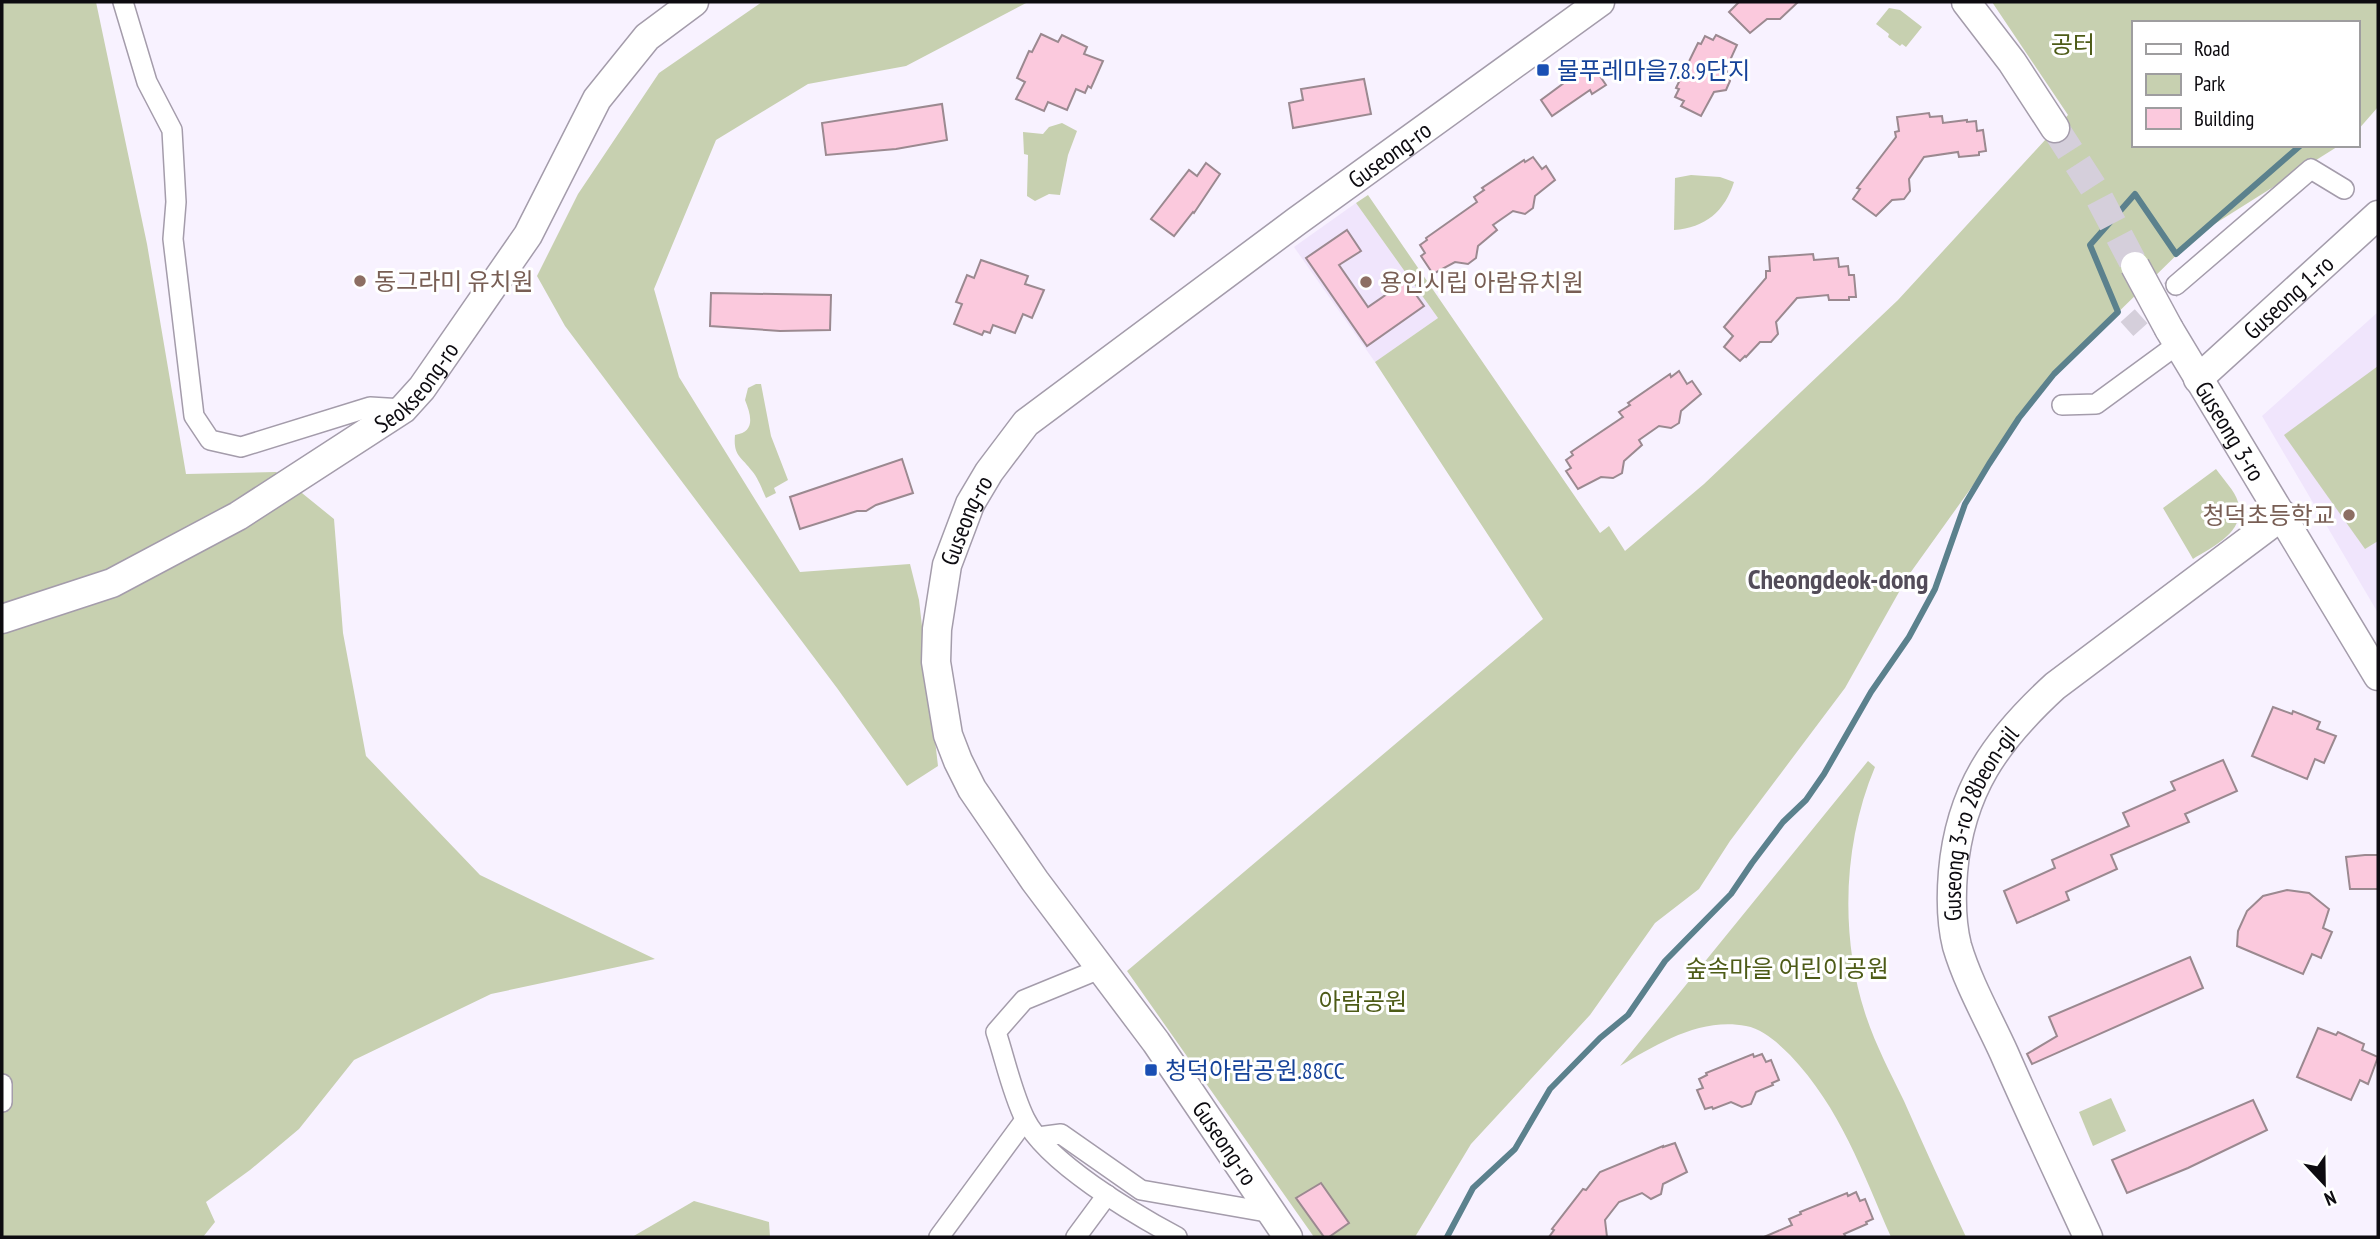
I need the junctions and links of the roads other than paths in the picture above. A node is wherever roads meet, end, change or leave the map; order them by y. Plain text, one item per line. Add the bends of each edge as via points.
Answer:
1 (123, 2) edge
2 (694, 2) edge
3 (1600, 2) edge
4 (1966, 2) edge
5 (2055, 128) tunnel mouth
6 (2344, 189) dead end
7 (2378, 215) edge
8 (2135, 266) tunnel mouth
9 (2176, 285) tunnel mouth
10 (2174, 337) junction
11 (2198, 379) junction
12 (2062, 405) dead end
13 (403, 410) junction
14 (2283, 515) junction
15 (2, 618) edge
16 (2378, 676) edge
17 (1102, 968) junction
18 (2, 1084) edge
19 (2, 1102) edge
20 (1025, 1120) junction
21 (1038, 1137) junction
22 (1107, 1195) junction
23 (1272, 1213) junction
24 (939, 1237) edge
25 (1076, 1237) edge
26 (1177, 1237) edge
27 (1288, 1237) edge
28 (2088, 1237) edge

1 - 13 street via 146,82 172,130 173,239 194,416 211,440 241,447 370,407
2 - 13 street, Seokseong-ro via 646,37 597,99 528,235
3 - 17 street, Guseong-ro via 1026,423 971,504 947,565 937,629 936,662 948,735 987,811
4 - 5 street
6 - 9 street via 2311,169
7 - 11 street, Guseong 1-ro
8 - 10 street, Guseong 3-ro, bridge
10 - 11 street, Guseong 3-ro
10 - 12 street via 2096,404
11 - 14 street, Guseong 3-ro
13 - 15 street, Seokseong-ro via 238,516 113,583
14 - 16 street, Guseong 3-ro
14 - 28 street, Guseong 3-ro 28beon-gil via 2032,707 1987,762 1964,811 1952,884 1957,945
17 - 20 street via 1024,1000 996,1032
17 - 23 street, Guseong-ro
18 - 19 street
20 - 21 street
20 - 24 street
21 - 22 street
21 - 23 street via 1061,1134 1141,1190
22 - 25 street
22 - 26 street
23 - 27 street, Guseong-ro

